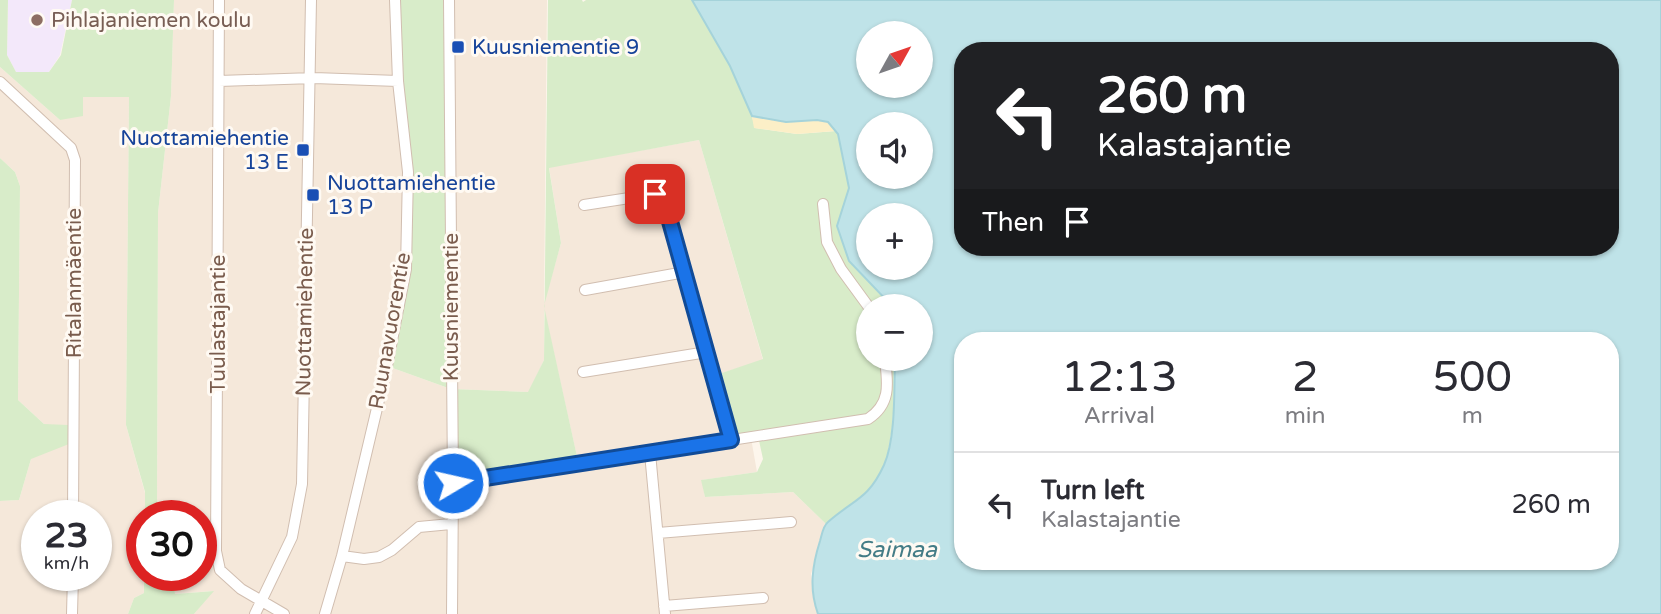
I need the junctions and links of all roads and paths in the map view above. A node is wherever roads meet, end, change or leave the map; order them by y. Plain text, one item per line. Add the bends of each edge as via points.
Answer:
1 (219, 0) edge
2 (311, 0) edge
3 (395, 0) edge
4 (449, 0) edge
5 (309, 78) junction
6 (219, 81) junction
7 (398, 81) junction
8 (0, 82) edge
9 (823, 204) dead end
10 (584, 205) dead end
11 (685, 272) junction
12 (585, 290) dead end
13 (860, 294) edge
14 (707, 352) junction
15 (887, 371) edge
16 (583, 373) dead end
17 (731, 440) junction
18 (650, 453) junction
19 (453, 483) junction
20 (73, 500) edge
21 (791, 522) dead end
22 (451, 524) junction
23 (658, 533) junction
24 (342, 556) junction
25 (73, 591) edge
26 (763, 598) dead end
27 (261, 601) junction
28 (665, 610) edge
29 (72, 614) edge
30 (255, 614) edge
31 (284, 614) edge
32 (326, 614) edge
33 (452, 614) edge

1 - 6 street, Tuulastajantie
2 - 5 street, Nuottamiehentie
3 - 7 street, Ruunavuorentie
4 - 19 street, Kuusniementie
5 - 6 street
5 - 7 street
5 - 27 street, Nuottamiehentie via 302,484 292,537
6 - 27 street, Tuulastajantie via 216,551 220,570
7 - 24 street, Ruunavuorentie via 408,172 406,269
8 - 20 street, Ritalanmäentie via 71,148 75,160
9 - 13 street via 827,242
10 - 11 street via 661,196
11 - 12 street
11 - 14 street
14 - 16 street
14 - 17 street
15 - 17 street via 880,411 868,419
17 - 18 street
18 - 19 street
18 - 23 street
19 - 22 street, Kuusniementie
21 - 23 street
22 - 24 street via 419,527 379,557
22 - 33 street, Kuusniementie
23 - 28 street
24 - 32 street, Ruunavuorentie
25 - 29 street
26 - 28 street
27 - 30 street, Nuottamiehentie
27 - 31 street, Tuulastajantie

